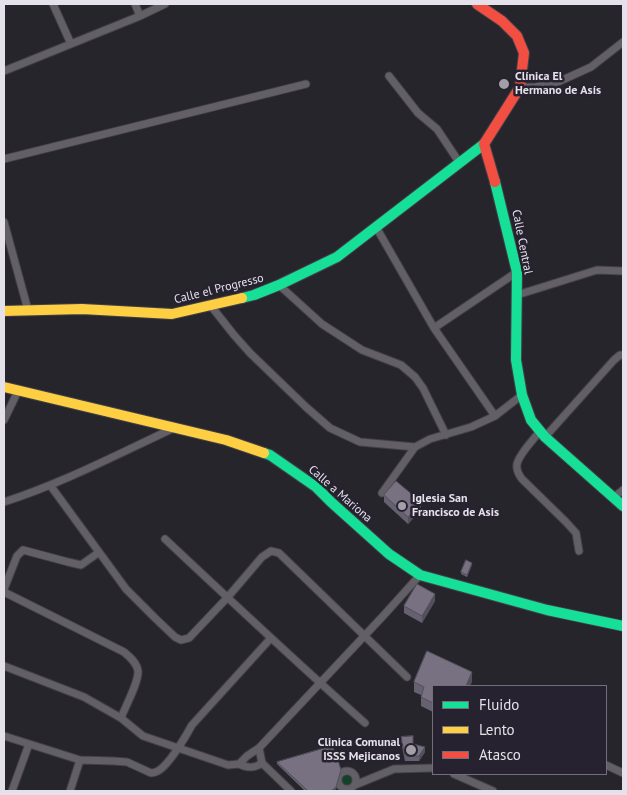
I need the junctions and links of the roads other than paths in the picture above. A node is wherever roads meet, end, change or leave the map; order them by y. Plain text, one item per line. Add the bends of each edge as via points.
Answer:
1 (53, 4) edge
2 (135, 4) edge
3 (164, 4) edge
4 (478, 4) edge
5 (140, 16) junction
6 (623, 42) edge
7 (71, 44) junction
8 (4, 71) edge
9 (389, 76) dead end
10 (306, 84) dead end
11 (520, 87) junction
12 (484, 144) junction
13 (4, 160) edge
14 (459, 162) junction
15 (4, 222) edge
16 (376, 227) junction
17 (623, 271) edge
18 (517, 272) junction
19 (279, 285) junction
20 (516, 294) junction
21 (211, 306) junction
22 (4, 310) edge
23 (28, 310) junction
24 (434, 328) junction
25 (623, 355) edge
26 (4, 387) edge
27 (18, 391) junction
28 (522, 395) junction
29 (495, 416) junction
30 (4, 420) edge
31 (174, 428) junction
32 (542, 434) junction
33 (446, 435) junction
34 (415, 447) junction
35 (50, 485) junction
36 (623, 490) edge
37 (382, 493) dead end
38 (614, 497) junction
39 (4, 502) edge
40 (623, 506) edge
41 (165, 539) dead end
42 (579, 551) dead end
43 (98, 553) junction
44 (420, 574) junction
45 (4, 590) edge
46 (227, 598) junction
47 (623, 626) edge
48 (364, 636) junction
49 (271, 638) junction
50 (4, 666) edge
51 (407, 677) dead end
52 (320, 683) junction
53 (120, 718) junction
54 (365, 723) dead end
55 (4, 736) edge
56 (29, 744) junction
57 (178, 748) junction
58 (259, 748) junction
59 (80, 760) junction
60 (262, 763) junction
61 (239, 764) junction
62 (607, 765) edge
63 (432, 766) edge
64 (623, 773) edge
65 (456, 775) edge
66 (352, 788) edge
67 (12, 791) edge
68 (70, 791) edge
69 (291, 791) edge
70 (493, 791) edge

1 - 7 street
2 - 5 street
3 - 5 street
4 - 11 street via 517,36 524,53
5 - 7 street
6 - 11 street via 591,67 558,82
7 - 8 street
9 - 14 street via 418,113 437,129
10 - 13 street
11 - 12 street
12 - 14 street, Calle el Progresso
12 - 18 street, Calle Central
14 - 16 street, Calle el Progresso
15 - 23 street
16 - 19 street, Calle el Progresso via 337,257
16 - 24 street
17 - 20 street via 597,270
18 - 20 street, Calle Central
18 - 24 street
19 - 21 street, Calle el Progresso
19 - 33 street via 322,324 362,350 401,366 415,377
20 - 28 street, Calle Central via 516,360
21 - 23 street, Calle el Progresso via 172,314
21 - 34 street via 250,353 330,428 360,442
22 - 23 street, Calle el Progresso
24 - 29 street
25 - 32 street via 614,360
26 - 27 street, Calle a Mariona
27 - 30 street
27 - 31 street, Calle a Mariona
28 - 29 street
28 - 32 street, Calle Central via 531,420
29 - 33 street
31 - 35 street
31 - 44 street, Calle a Mariona via 226,440 270,455 316,487 389,554
32 - 38 street, Calle Central
32 - 42 street via 525,450 517,465 518,474 576,533
33 - 34 street
34 - 37 street
35 - 39 street
35 - 43 street
36 - 38 street
38 - 40 street, Calle Central
41 - 46 street
43 - 45 street via 81,564 22,550
43 - 46 street via 126,589 181,640 189,638
44 - 47 street, Calle a Mariona via 547,610
44 - 48 street
45 - 53 street via 133,659 138,678
46 - 48 street via 262,557 271,551 279,553
46 - 49 street
48 - 51 street
48 - 52 street
49 - 52 street
49 - 57 street via 192,725
50 - 53 street via 84,697
52 - 54 street
52 - 58 street
53 - 57 street via 143,736
55 - 56 street
56 - 59 street
56 - 67 street
57 - 59 street via 167,763 151,773 127,762
57 - 61 street via 228,765
58 - 60 street
58 - 61 street
59 - 68 street
60 - 61 street via 246,768
60 - 69 street
62 - 64 street
63 - 66 street via 394,769
65 - 70 street

